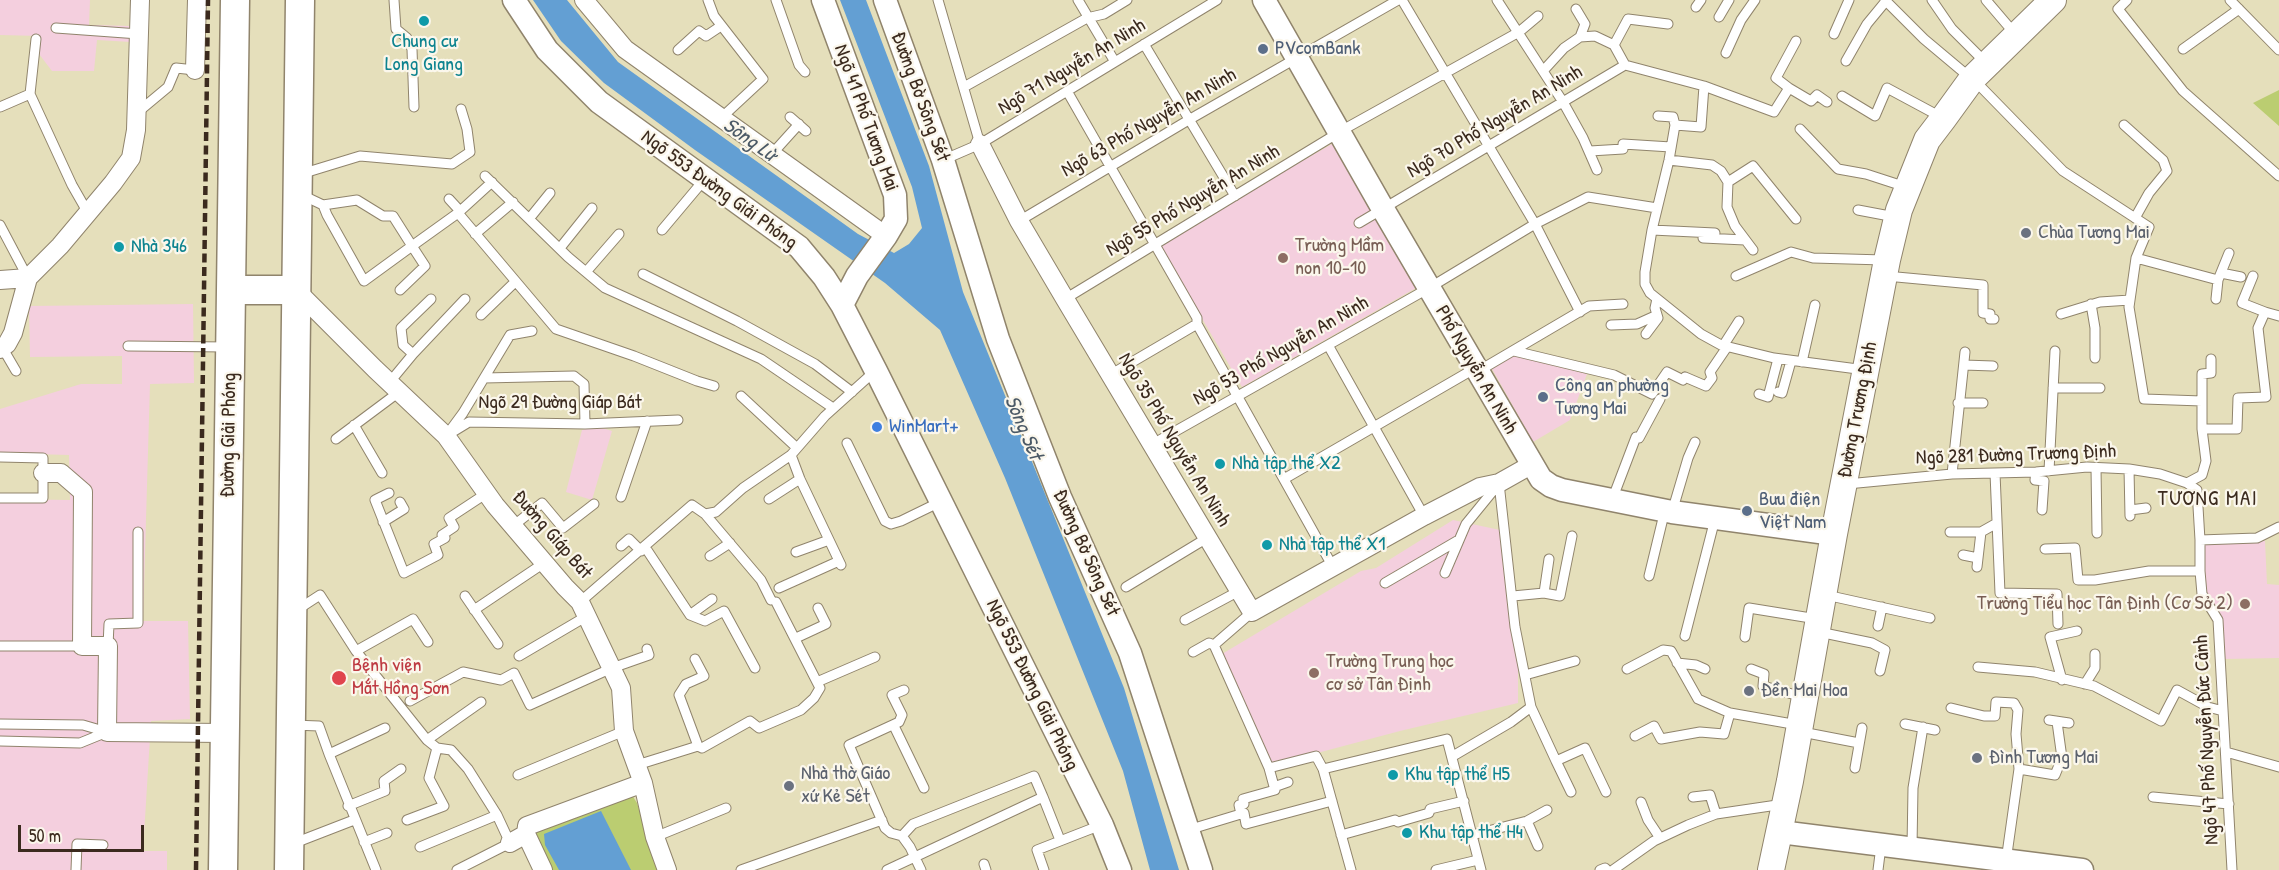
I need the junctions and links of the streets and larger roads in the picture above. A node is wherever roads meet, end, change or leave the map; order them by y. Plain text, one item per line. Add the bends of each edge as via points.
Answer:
1 (140, 0) edge
2 (197, 0) edge
3 (235, 0) edge
4 (300, 0) edge
5 (514, 0) edge
6 (584, 0) edge
7 (823, 0) edge
8 (885, 0) edge
9 (1264, 0) edge
10 (2053, 0) edge
11 (195, 70) road end
12 (980, 144) road end
13 (886, 236) junction
14 (28, 278) junction
15 (0, 280) edge
16 (231, 290) junction
17 (296, 290) junction
18 (842, 305) junction
19 (1, 348) edge
20 (1531, 465) junction
21 (43, 473) road end
22 (1834, 534) junction
23 (225, 733) junction
24 (643, 783) junction
25 (1779, 832) junction
26 (526, 834) junction
27 (510, 843) road end
28 (289, 857) edge
29 (539, 868) edge
30 (223, 870) edge
31 (667, 870) edge
32 (1120, 870) edge
33 (1201, 870) edge
34 (1772, 870) edge
35 (2082, 870) edge

1 - 14 street via 136,130 130,158 60,246
2 - 11 street
3 - 16 main road, Đường Giải Phóng
4 - 17 main road
5 - 18 street, Ngõ 553 Đường Giải Phóng via 547,50 599,102 799,247
6 - 13 street via 625,49
7 - 13 street, Ngõ 41 Phố Tương Mai via 895,195 896,219
8 - 33 street, Đường Bờ Sông Sét via 943,160 998,339 1060,497 1130,653
9 - 20 street, Phố Nguyễn An Ninh
10 - 22 main road, Đường Trương Định via 1980,72 1942,119 1927,140 1907,188 1885,268
12 - 20 street, Ngõ 35 Phố Nguyễn An Ninh via 1019,221 1252,612 1424,516
13 - 18 street, Ngõ 41 Phố Tương Mai
14 - 15 street
14 - 19 street via 13,333
16 - 17 main road
16 - 23 main road, Đường Giải Phóng
17 - 24 street, Đường Giáp Bát via 446,436 513,526 584,609 621,688 624,731
17 - 28 main road
18 - 32 street, Ngõ 553 Đường Giải Phóng via 1102,825
20 - 22 street, Phố Nguyễn An Ninh via 1540,479 1551,486 1612,500 1715,519
21 - 23 street via 62,472 83,492 82,646 108,646 107,732
22 - 25 main road, Đường Trương Định
23 - 30 main road, Đường Giải Phóng
24 - 26 street via 527,826
24 - 31 street, Đường Giáp Bát
25 - 34 main road, Đường Trương Định
25 - 35 street
26 - 27 street
26 - 29 street

